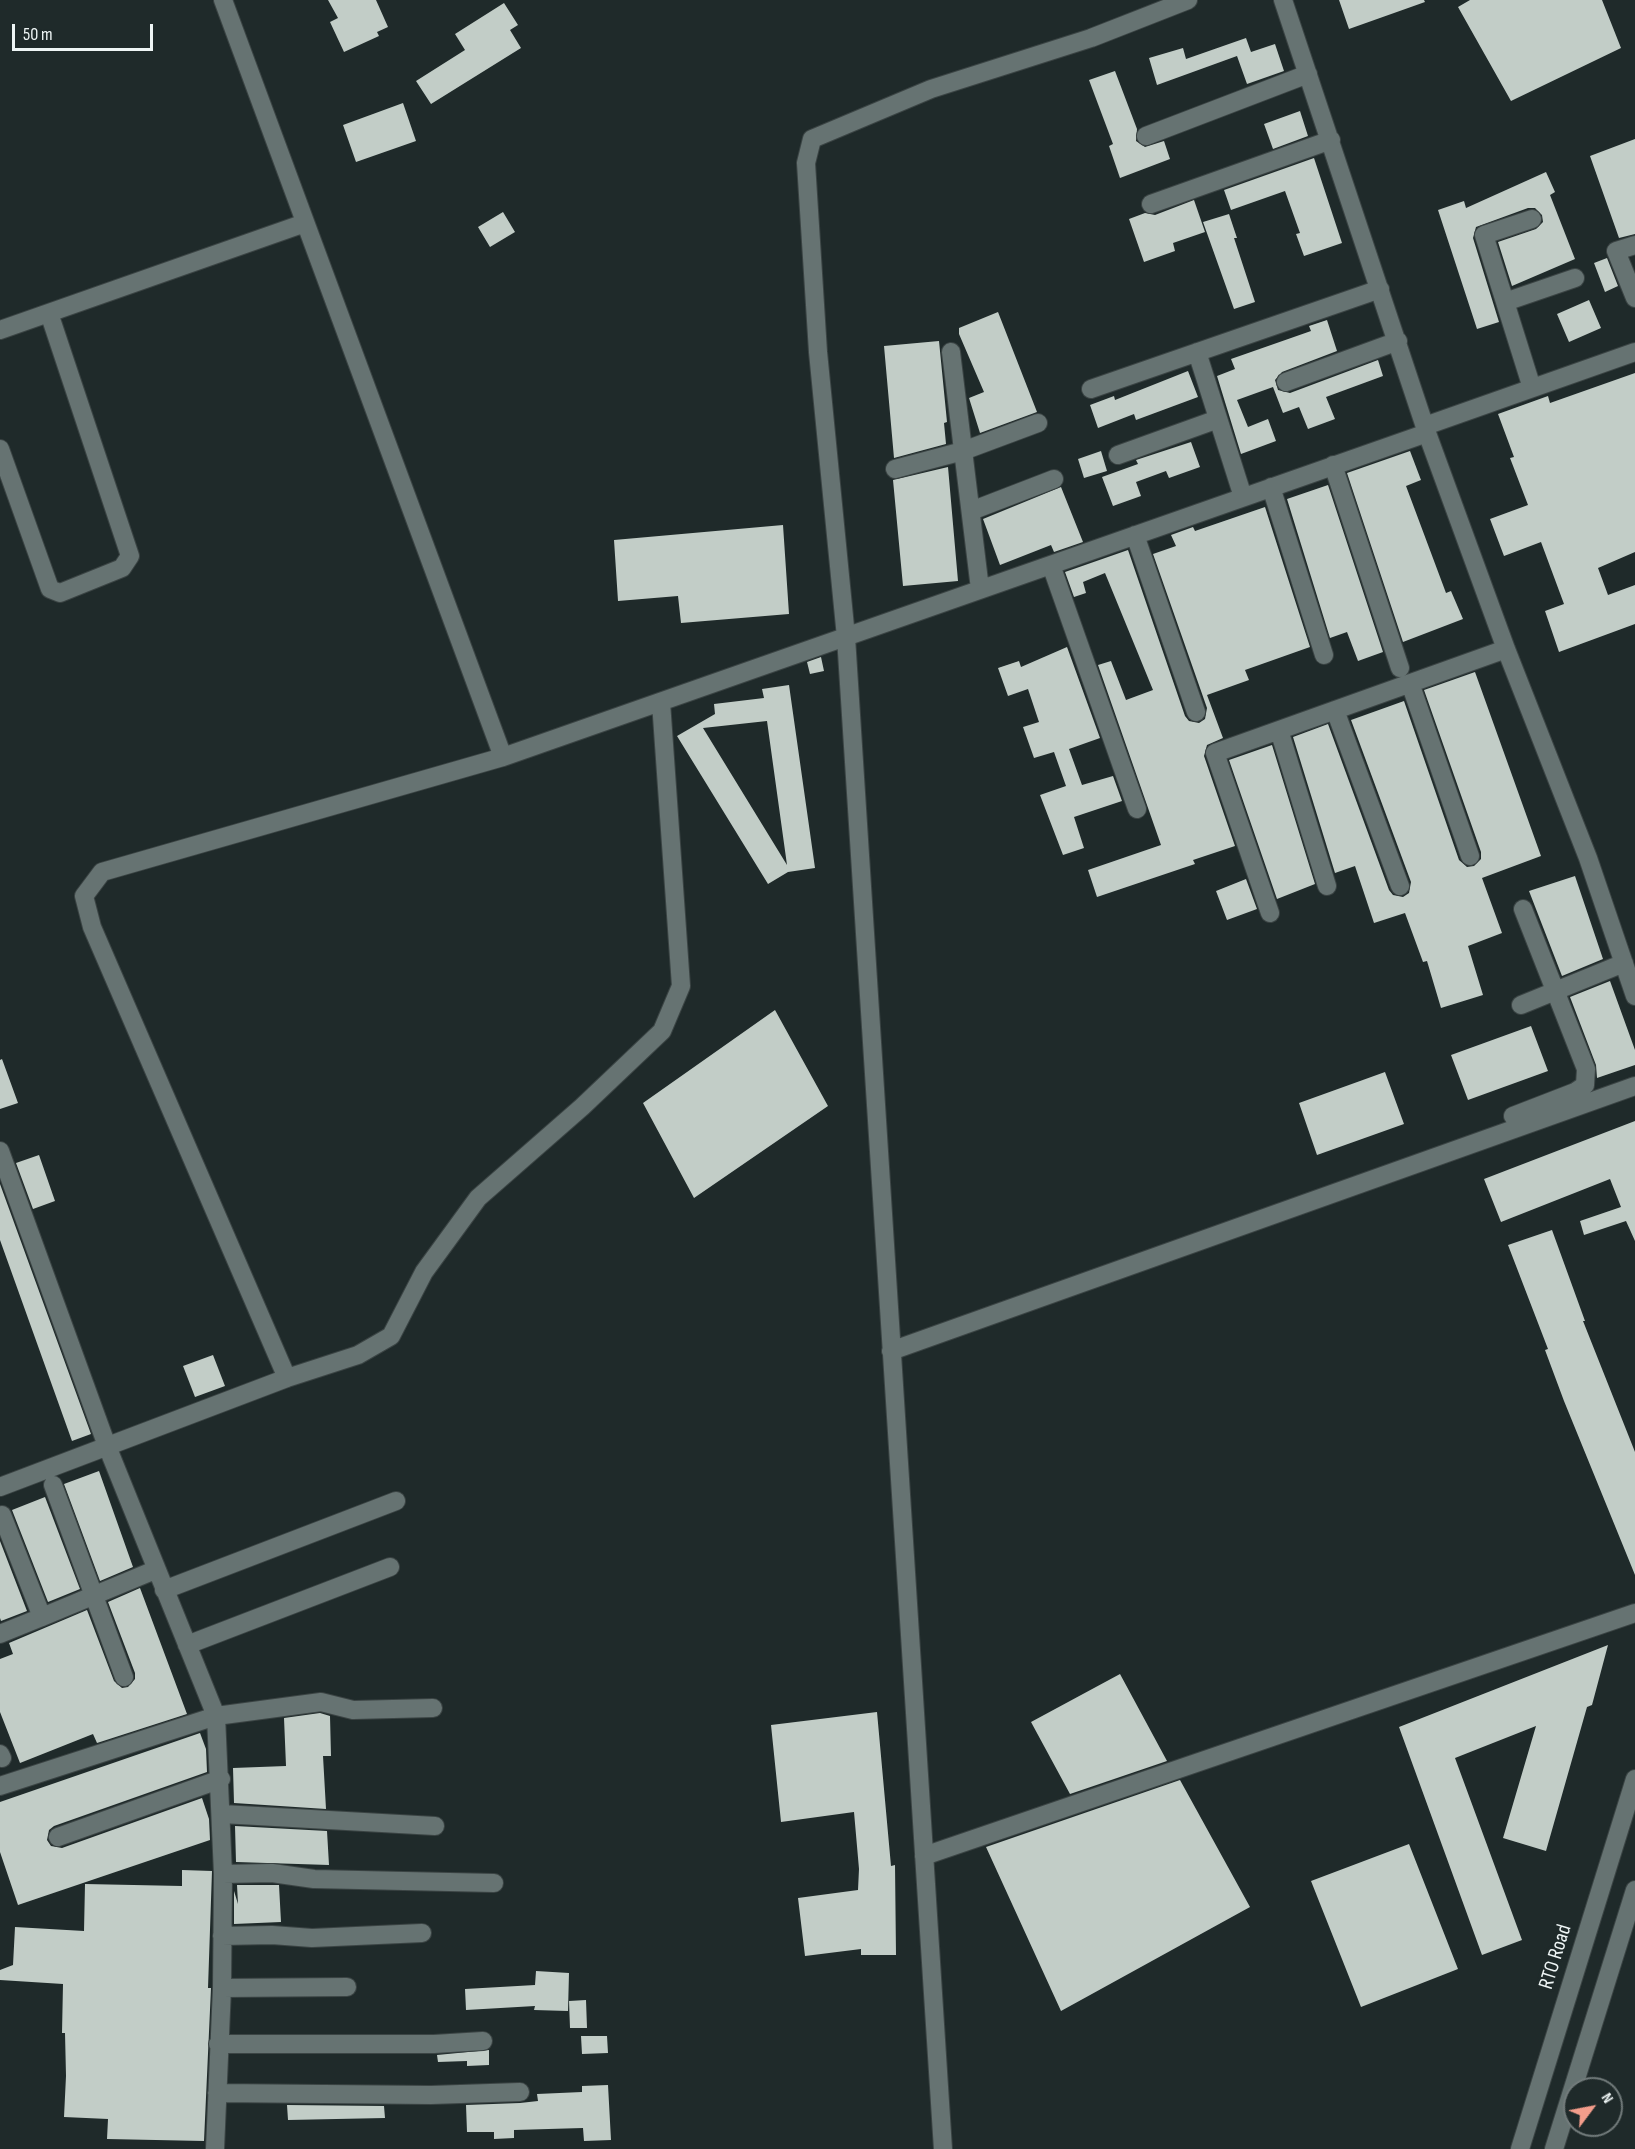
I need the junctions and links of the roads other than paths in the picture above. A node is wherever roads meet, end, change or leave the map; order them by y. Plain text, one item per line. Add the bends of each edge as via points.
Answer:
1 (223, 0) edge
2 (1188, 0) edge
3 (1283, 0) edge
4 (1308, 74) junction
5 (1146, 136) dead end
6 (1331, 141) junction
7 (1151, 204) dead end
8 (1532, 219) dead end
9 (305, 223) junction
10 (1635, 245) edge
11 (1575, 278) dead end
12 (1380, 290) junction
13 (1635, 298) edge
14 (1505, 302) junction
15 (49, 313) junction
16 (0, 330) edge
17 (1398, 341) junction
18 (951, 352) dead end
19 (1197, 352) junction
20 (1635, 352) edge
21 (1286, 382) dead end
22 (1532, 388) junction
23 (1091, 389) dead end
24 (1218, 419) junction
25 (1038, 423) dead end
26 (1426, 429) junction
27 (0, 449) edge
28 (963, 451) junction
29 (1118, 455) dead end
30 (1333, 465) junction
31 (895, 469) dead end
32 (1054, 479) dead end
33 (1271, 487) junction
34 (1243, 497) junction
35 (971, 511) junction
36 (1136, 535) junction
37 (1051, 565) junction
38 (980, 590) junction
39 (846, 637) junction
40 (1506, 649) junction
41 (1324, 656) dead end
42 (1405, 675) junction
43 (661, 702) junction
44 (1335, 710) junction
45 (1196, 712) dead end
46 (1279, 730) junction
47 (503, 757) junction
48 (1137, 809) dead end
49 (1470, 856) dead end
50 (1327, 886) dead end
51 (1400, 886) dead end
52 (1523, 909) dead end
53 (1270, 913) dead end
54 (1624, 963) junction
55 (1553, 992) junction
56 (1635, 996) edge
57 (1521, 1005) dead end
58 (1635, 1086) edge
59 (1513, 1116) dead end
60 (0, 1151) edge
61 (891, 1351) junction
62 (287, 1378) junction
63 (107, 1446) junction
64 (53, 1485) dead end
65 (0, 1487) edge
66 (396, 1501) dead end
67 (2, 1515) dead end
68 (390, 1567) dead end
69 (155, 1570) junction
70 (164, 1590) junction
71 (93, 1596) junction
72 (1635, 1613) edge
73 (42, 1617) junction
74 (0, 1634) edge
75 (187, 1645) junction
76 (124, 1677) dead end
77 (433, 1708) dead end
78 (216, 1716) junction
79 (221, 1779) junction
80 (1635, 1779) edge
81 (0, 1786) edge
82 (222, 1814) junction
83 (435, 1826) dead end
84 (58, 1837) dead end
85 (924, 1856) junction
86 (223, 1874) junction
87 (494, 1883) dead end
88 (1635, 1890) edge
89 (422, 1933) dead end
90 (222, 1936) junction
91 (347, 1987) dead end
92 (222, 1989) junction
93 (483, 2041) dead end
94 (219, 2044) junction
95 (520, 2092) dead end
96 (217, 2093) junction
97 (215, 2149) edge
98 (944, 2149) edge
99 (1520, 2149) edge
100 (1554, 2149) edge

1 - 9 street
2 - 39 street via 1091,38 931,89 812,139 806,163 818,352
3 - 4 street
4 - 5 street
4 - 6 street
6 - 7 street
6 - 12 street
8 - 14 street via 1484,235
9 - 15 street
9 - 47 street
10 - 13 street via 1616,251
11 - 14 street
12 - 17 street
12 - 19 street
14 - 22 street
15 - 16 street
15 - 27 street via 130,556 122,568 60,593 50,589
17 - 21 street
17 - 26 street
18 - 28 street
19 - 23 street
19 - 24 street
20 - 22 street
22 - 26 street
24 - 29 street
24 - 34 street
25 - 28 street
26 - 30 street
26 - 40 street
28 - 31 street
28 - 35 street
30 - 33 street
30 - 42 street
32 - 35 street
33 - 34 street
33 - 41 street
34 - 36 street
35 - 38 street
36 - 37 street
36 - 45 street
37 - 38 street
37 - 48 street
38 - 39 street
39 - 43 street
39 - 61 street
40 - 42 street
40 - 54 street via 1588,858
42 - 44 street
42 - 49 street
43 - 47 street
43 - 62 street via 681,986 662,1031 478,1198 424,1272 391,1336 358,1355
44 - 46 street
44 - 51 street
46 - 50 street
46 - 53 street via 1215,753
47 - 62 street via 102,872 84,896 92,927
52 - 55 street
54 - 55 street
54 - 56 street
55 - 57 street
55 - 59 street via 1586,1070 1585,1085
58 - 61 street
60 - 63 street
61 - 85 street
62 - 63 street
63 - 65 street
63 - 69 street
64 - 71 street
66 - 70 street
67 - 73 street
68 - 75 street
69 - 70 street
69 - 71 street
70 - 75 street
71 - 73 street
71 - 76 street
72 - 85 street
73 - 74 street
75 - 78 street
77 - 78 street via 353,1710 321,1702
78 - 79 street
78 - 81 street
79 - 82 street
79 - 84 street
80 - 99 street, RTO Road
82 - 83 street
82 - 86 street
85 - 98 street
86 - 87 street
86 - 90 street
88 - 100 street
89 - 90 street via 312,1938
90 - 92 street
91 - 92 street
92 - 94 street
93 - 94 street
94 - 96 street
95 - 96 street
96 - 97 street

